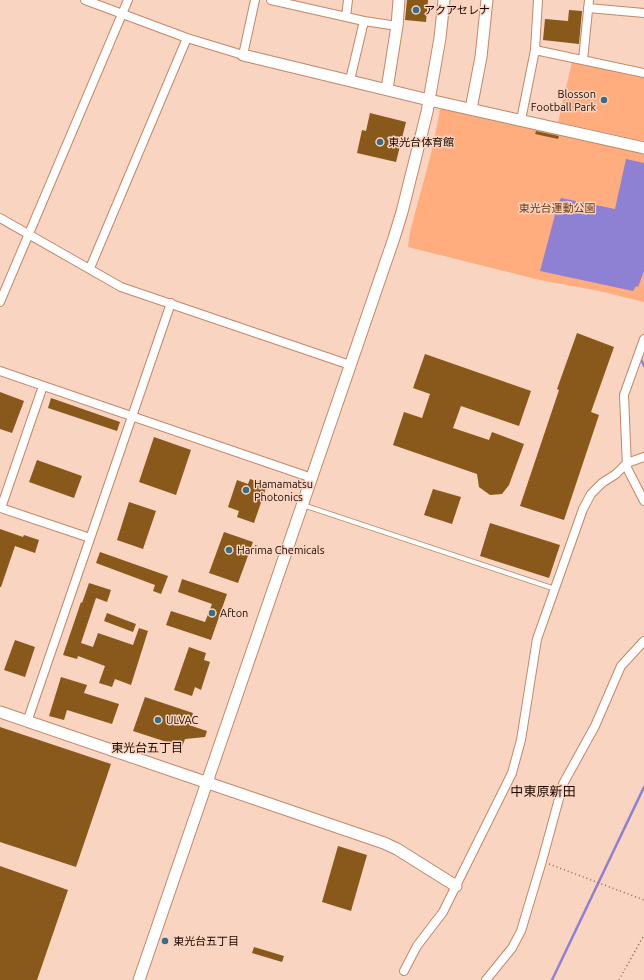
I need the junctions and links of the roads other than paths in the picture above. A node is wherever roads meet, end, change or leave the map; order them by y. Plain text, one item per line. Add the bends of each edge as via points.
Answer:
1 (85, 0) edge
2 (128, 0) edge
3 (255, 0) edge
4 (271, 0) edge
5 (348, 0) edge
6 (399, 0) edge
7 (444, 0) edge
8 (487, 0) edge
9 (538, 0) edge
10 (588, 4) edge
11 (644, 13) edge
12 (122, 14) junction
13 (346, 16) junction
14 (364, 21) junction
15 (397, 26) junction
16 (187, 38) junction
17 (535, 50) junction
18 (243, 55) junction
19 (583, 60) junction
20 (644, 73) edge
21 (350, 80) junction
22 (387, 89) junction
23 (429, 100) junction
24 (471, 109) junction
25 (521, 120) junction
26 (644, 148) edge
27 (0, 218) edge
28 (29, 234) junction
29 (90, 268) junction
30 (0, 302) edge
31 (172, 303) junction
32 (644, 339) edge
33 (350, 365) junction
34 (0, 371) edge
35 (43, 386) junction
36 (132, 416) junction
37 (644, 457) edge
38 (626, 463) junction
39 (312, 478) junction
40 (644, 501) edge
41 (303, 505) junction
42 (90, 538) junction
43 (555, 589) junction
44 (644, 641) edge
45 (0, 712) edge
46 (27, 722) junction
47 (207, 783) junction
48 (456, 886) junction
49 (404, 971) dead end
50 (139, 980) edge
51 (486, 980) edge

1 - 12 street
2 - 12 street
3 - 18 street
4 - 13 street
5 - 13 street
6 - 15 street
7 - 23 street
8 - 24 street via 481,57
9 - 17 street
10 - 11 street
10 - 19 street
12 - 16 street
12 - 28 street
13 - 14 street
14 - 15 street
14 - 21 street
15 - 22 street
16 - 18 street
16 - 29 street
17 - 19 street
17 - 25 street
18 - 21 street
19 - 20 street
21 - 22 street
22 - 23 street
23 - 24 street
23 - 33 street via 402,212
24 - 25 street
25 - 26 street
27 - 28 street
28 - 29 street
28 - 30 street
29 - 31 street via 121,287
31 - 33 street
31 - 36 street
32 - 38 street via 624,395
33 - 39 street
34 - 35 street
35 - 36 street
35 - 42 street via 1,508
36 - 39 street
36 - 42 street
37 - 38 street
38 - 40 street
38 - 43 street via 591,494 583,509
39 - 41 street
41 - 43 lane
41 - 47 street
42 - 46 street
43 - 48 street via 537,639 521,740 512,773
44 - 51 street via 621,666 595,726 562,784 521,931 512,948
45 - 46 street
46 - 47 street
47 - 48 street via 384,843
47 - 50 street
48 - 49 street via 443,912 417,946

